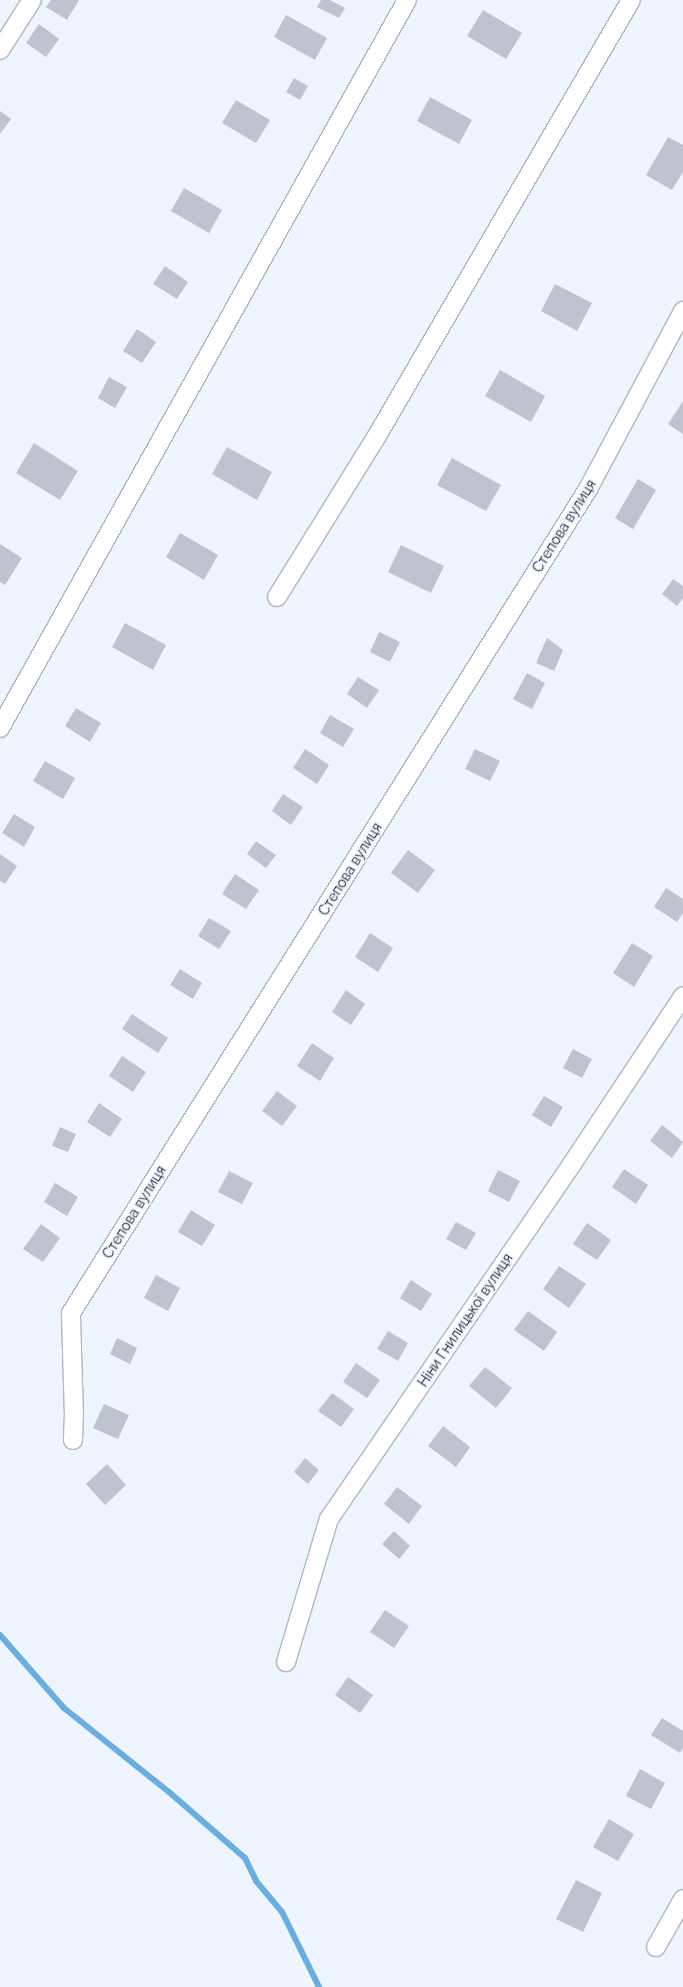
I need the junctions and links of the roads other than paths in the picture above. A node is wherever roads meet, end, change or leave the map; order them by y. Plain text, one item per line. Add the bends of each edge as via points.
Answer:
1 (32, 0) edge
2 (407, 0) edge
3 (632, 0) edge
4 (0, 50) edge
5 (683, 311) edge
6 (277, 597) dead end
7 (0, 728) edge
8 (683, 996) edge
9 (73, 1440) dead end
10 (286, 1662) dead end
11 (683, 1899) edge
12 (656, 1947) dead end

1 - 4 street
2 - 7 street
3 - 6 street via 378,434
5 - 9 street, Степова вулиця via 588,489 71,1314
8 - 10 street, Ніни Гнилицької вулиця via 329,1519
11 - 12 street

